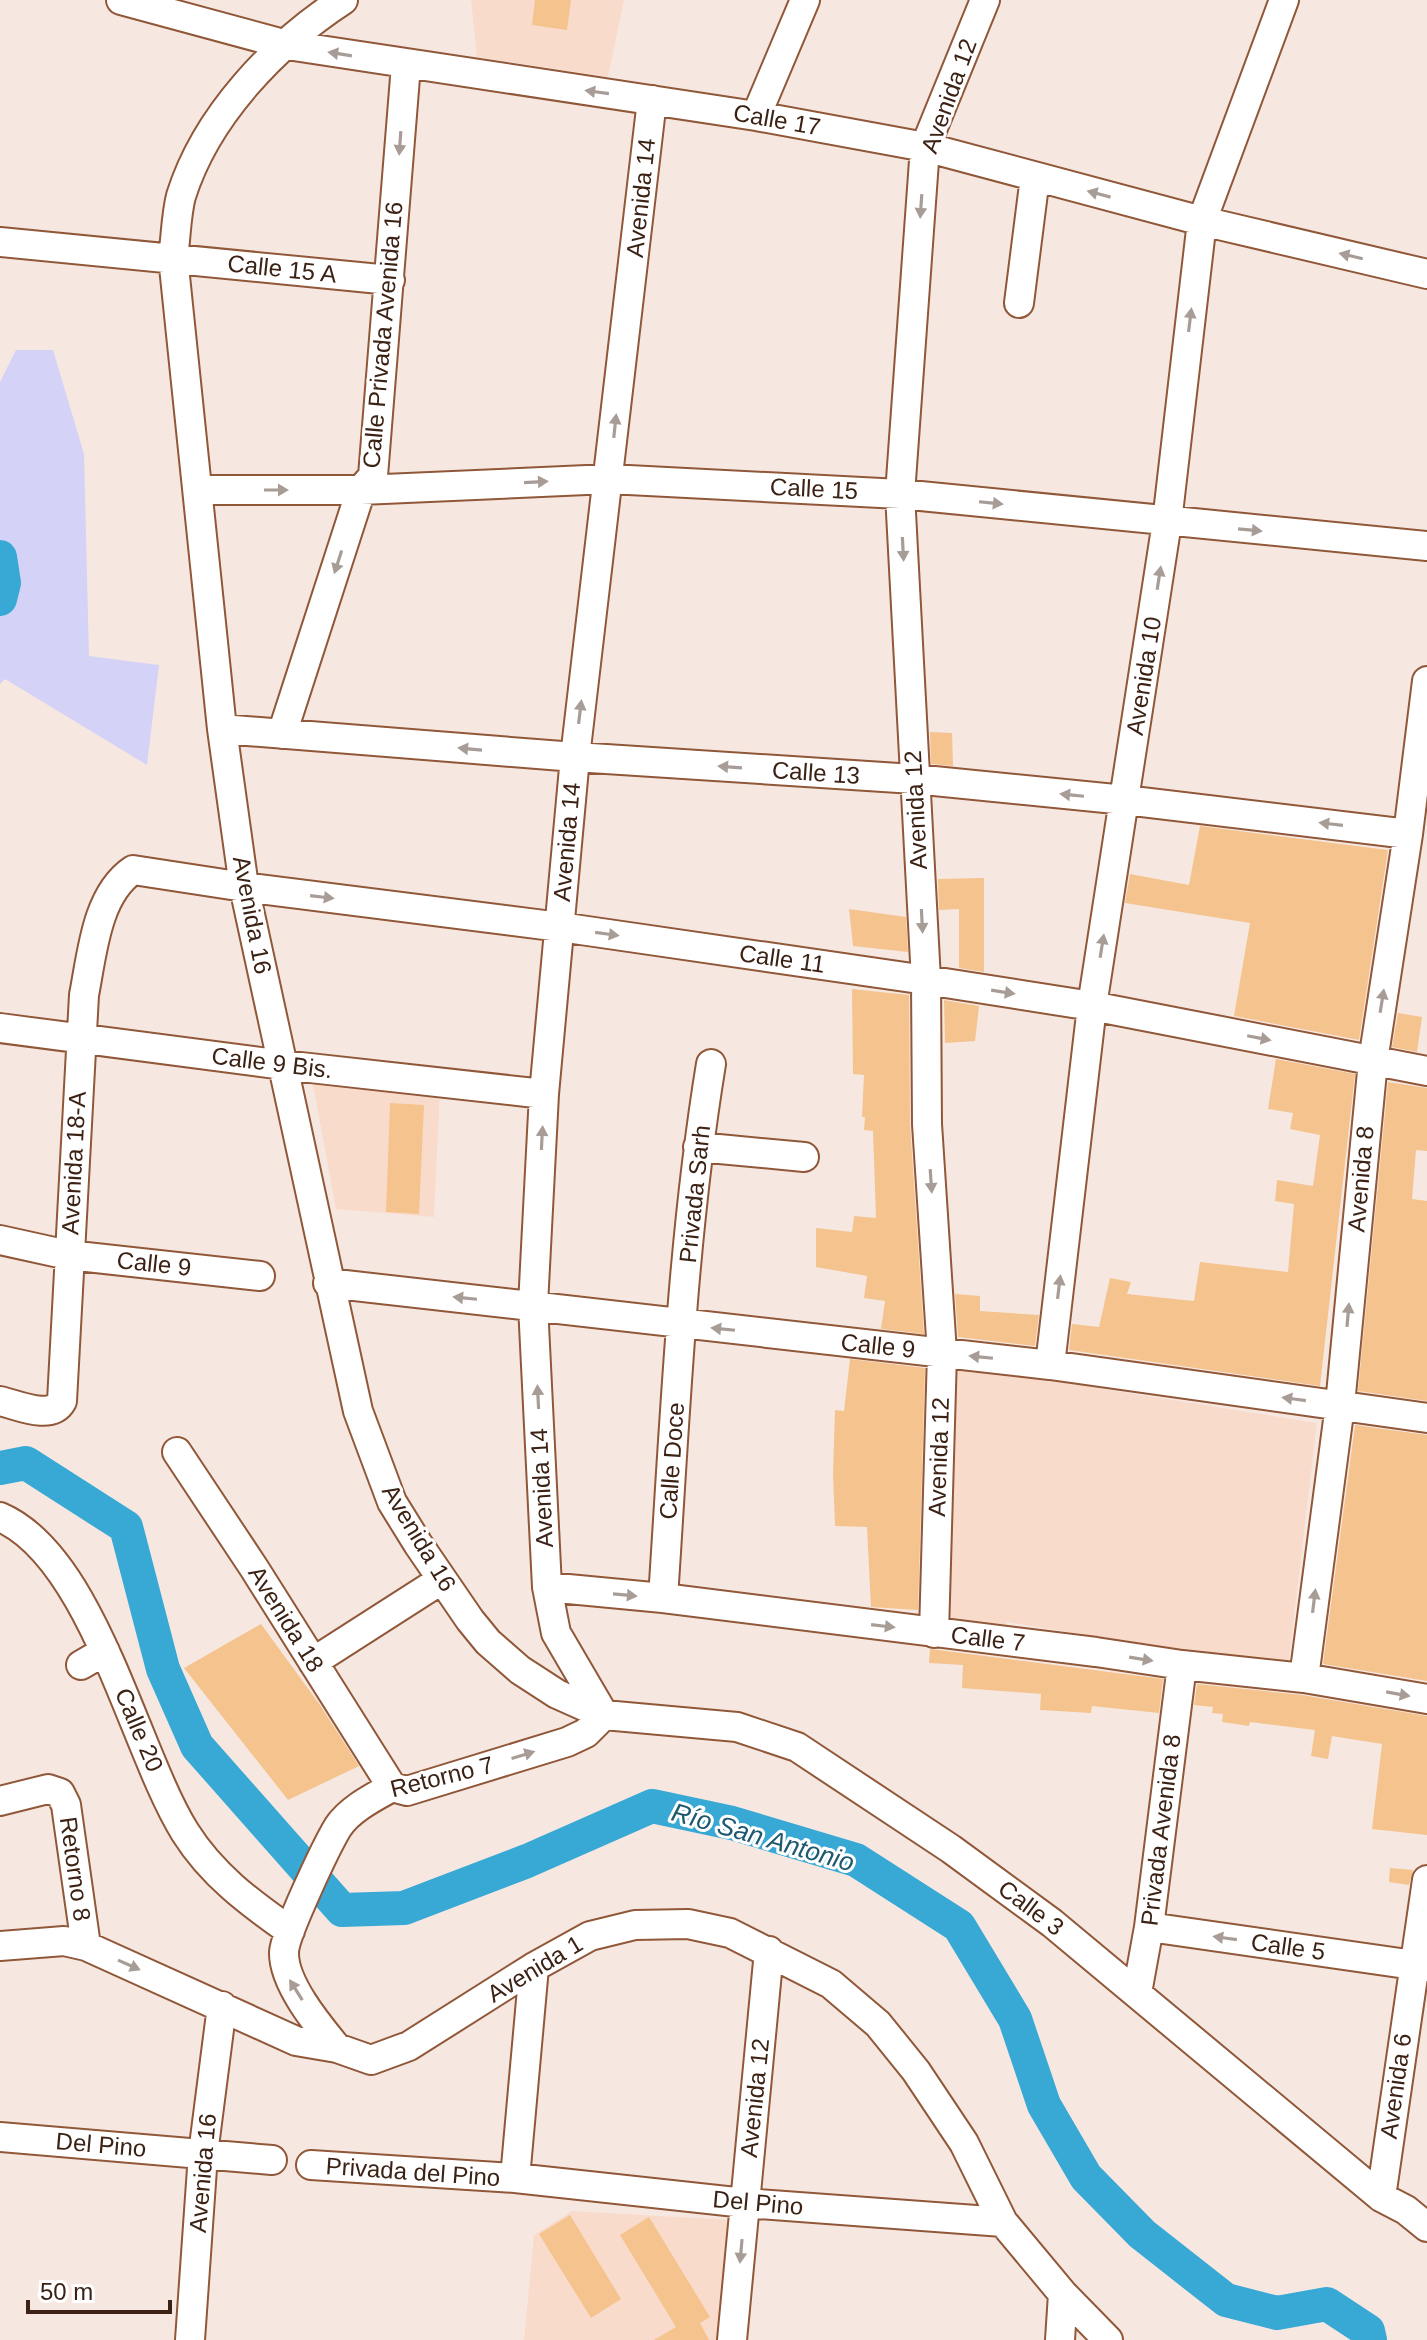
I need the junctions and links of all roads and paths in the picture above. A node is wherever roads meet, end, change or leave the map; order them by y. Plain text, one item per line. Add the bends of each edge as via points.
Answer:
1 (121, 0) edge
2 (343, 0) edge
3 (805, 0) edge
4 (985, 0) edge
5 (1284, 0) edge
6 (214, 11) edge
7 (287, 45) junction
8 (406, 65) junction
9 (652, 100) junction
10 (756, 116) junction
11 (925, 147) junction
12 (1035, 177) junction
13 (1202, 221) junction
14 (0, 242) edge
15 (173, 257) junction
16 (1427, 274) edge
17 (390, 280) junction
18 (1019, 303) dead end
19 (609, 479) junction
20 (198, 490) junction
21 (361, 490) junction
22 (900, 494) junction
23 (1167, 522) junction
24 (1427, 546) edge
25 (1427, 681) edge
26 (222, 729) junction
27 (282, 734) junction
28 (575, 757) junction
29 (914, 779) junction
30 (1125, 800) junction
31 (1420, 806) edge
32 (1408, 834) junction
33 (133, 870) joint
34 (244, 887) junction
35 (560, 927) junction
36 (926, 980) junction
37 (1092, 1006) junction
38 (0, 1028) edge
39 (81, 1039) junction
40 (1373, 1061) junction
41 (711, 1064) dead end
42 (283, 1065) junction
43 (1427, 1071) edge
44 (544, 1094) junction
45 (698, 1147) junction
46 (804, 1157) dead end
47 (0, 1240) edge
48 (68, 1255) junction
49 (260, 1276) dead end
50 (328, 1283) junction
51 (533, 1305) junction
52 (681, 1324) junction
53 (942, 1353) junction
54 (1050, 1365) junction
55 (0, 1401) edge
56 (1340, 1405) junction
57 (1427, 1418) edge
58 (177, 1452) dead end
59 (0, 1517) edge
60 (441, 1580) junction
61 (547, 1587) junction
62 (663, 1598) junction
63 (934, 1633) junction
64 (313, 1662) junction
65 (1182, 1665) junction
66 (1304, 1678) junction
67 (1427, 1699) edge
68 (604, 1715) junction
69 (392, 1787) junction
70 (0, 1801) edge
71 (1427, 1880) edge
72 (292, 1927) junction
73 (1149, 1927) junction
74 (0, 1946) edge
75 (86, 1946) junction
76 (769, 1951) junction
77 (1420, 1966) edge
78 (534, 1967) junction
79 (1137, 1993) junction
80 (222, 2006) junction
81 (337, 2048) junction
82 (0, 2137) edge
83 (203, 2154) junction
84 (272, 2160) dead end
85 (311, 2165) dead end
86 (515, 2178) junction
87 (745, 2203) junction
88 (1404, 2211) edge
89 (1003, 2222) junction
90 (1063, 2294) junction
91 (190, 2340) edge
92 (732, 2340) edge
93 (1060, 2340) edge
94 (1108, 2340) edge

1 - 6 street, Calle 17
2 - 7 street
3 - 10 street
4 - 11 street, Avenida 12
5 - 13 street, Avenida 10
6 - 7 street, Calle 17
8 -> 7 street, Calle 17
7 - 15 street, Avenida 16 via 243,87 210,131 180,199
9 -> 8 street, Calle 17
8 -> 17 street, Calle Privada Avenida 16
9 - 10 street, Calle 17
19 -> 9 street, Avenida 14
10 - 11 street, Calle 17
11 - 12 street, Calle 17
11 -> 22 street, Avenida 12
13 -> 12 street, Calle 17
12 - 18 street
16 -> 13 street, Calle 17
23 -> 13 street, Avenida 10
14 - 15 street, Calle 15 A
15 - 17 street, Calle 15 A
15 - 20 street, Avenida 16
17 - 21 street, Calle Privada Avenida 16 via 373,476
21 -> 19 street, Calle 15
19 - 22 street, Calle 15
28 -> 19 street, Avenida 14
20 -> 21 street, Calle 15
20 - 26 street, Avenida 16
21 -> 27 street, Calle Privada Avenida 16
22 -> 23 street, Calle 15
22 -> 29 street, Avenida 12
23 -> 24 street, Calle 15
30 -> 23 street, Avenida 10
25 - 31 street, Avenida 8
26 - 27 street, Calle 13
26 - 34 street, Avenida 16
28 -> 27 street, Calle 13
29 -> 28 street, Calle 13
28 - 35 street, Avenida 14
30 -> 29 street, Calle 13
29 -> 36 street, Avenida 12
32 -> 30 street, Calle 13
37 -> 30 street, Avenida 10
31 - 32 street, Avenida 8
40 -> 32 street, Avenida 8
33 - 34 street, Calle 11
33 - 39 street, Avenida 18-A via 116,886 97,935
34 -> 35 street, Calle 11
34 - 42 street, Avenida 16
35 -> 36 street, Calle 11
35 - 44 street, Avenida 14
36 -> 37 street, Calle 11
36 -> 53 street, Avenida 12 via 927,1124
37 -> 40 street, Calle 11
54 -> 37 street, Avenida 10
38 - 39 street, Calle 9 Bis.
39 - 42 street, Calle 9 Bis.
39 - 48 street, Avenida 18-A
40 - 43 street, Calle 11
56 -> 40 street, Avenida 8
41 - 45 street, Privada Sarh
42 - 44 street, Calle 9 Bis.
42 - 50 street, Avenida 16
51 -> 44 street, Avenida 14
45 - 46 street
45 - 52 street, Privada Sarh
47 - 48 street, Calle 9
48 - 49 street, Calle 9
48 - 55 street, Avenida 18-A via 62,1401 49,1412
51 -> 50 street, Calle 9
50 - 60 street, Avenida 16 via 358,1411 392,1502
51 - 52 street, Calle 9
61 -> 51 street, Avenida 14
53 -> 52 street, Calle 9
52 - 62 street, Calle Doce
54 -> 53 street, Calle 9
53 - 63 street, Avenida 12
56 -> 54 street, Calle 9
56 - 57 street, Calle 9
66 -> 56 street, Avenida 8
58 - 64 street, Avenida 18
59 - 72 street, Calle 20 via 25,1532 74,1596 93,1658 186,1834 230,1887
60 - 64 street
60 - 68 street, Avenida 16 via 488,1642 520,1670
61 -> 62 street, Calle 7
61 - 68 street via 556,1633
62 -> 63 street, Calle 7
63 -> 65 street, Calle 7
64 - 69 street, Avenida 18
65 - 66 street, Calle 7
65 - 73 street, Privada Avenida 8
66 -> 67 street, Calle 7
69 -> 68 street, Retorno 7 via 407,1791 567,1742
68 - 79 street, Calle 3 via 737,1727 797,1747 951,1849
69 - 72 street, Retorno 7 via 367,1800 339,1825
70 - 75 street, Retorno 8 via 48,1789 60,1793
71 - 77 street, Avenida 6
81 -> 72 street, Retorno 7 via 289,1979 284,1952
77 -> 73 street, Calle 5
73 - 79 street, Privada Avenida 8
74 - 75 street, Avenida 1 via 64,1941
75 -> 80 street, Avenida 1
76 - 78 street, Avenida 1 via 730,1933 688,1924 635,1925 590,1936
76 - 87 street, Avenida 12
76 - 89 street, Avenida 1 via 831,1984 878,2024 964,2143
77 - 88 street, Avenida 6
78 - 81 street, Avenida 1 via 409,2046 371,2060
78 - 86 street
79 - 88 street, Calle 3
80 - 81 street, Avenida 1 via 296,2041
80 - 83 street, Avenida 16
82 - 83 street, Del Pino
83 - 84 street, Del Pino
83 - 91 street, Avenida 16
85 - 86 street, Privada del Pino
86 - 87 street, Del Pino
87 - 89 street, Del Pino
87 -> 92 street, Avenida 12
89 - 90 street, Avenida 1
90 - 93 street
90 - 94 street, Avenida 1

